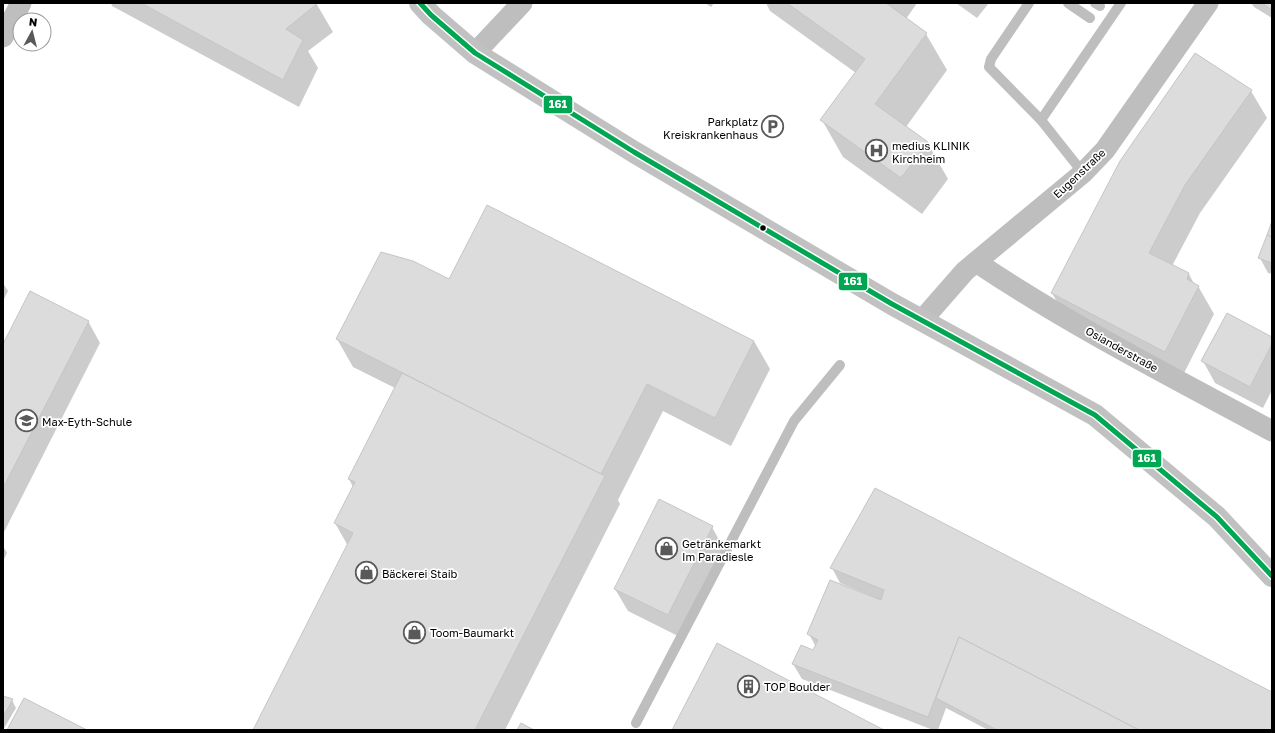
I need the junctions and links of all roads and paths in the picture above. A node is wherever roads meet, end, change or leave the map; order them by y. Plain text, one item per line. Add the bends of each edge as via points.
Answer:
1 (21, 3) edge
2 (420, 3) edge
3 (522, 3) edge
4 (1029, 3) edge
5 (1068, 3) edge
6 (1121, 3) edge
7 (1208, 3) edge
8 (1090, 18) dead end
9 (3, 37) edge
10 (475, 53) junction
11 (1041, 120) junction
12 (1083, 173) junction
13 (976, 262) junction
14 (923, 319) junction
15 (840, 365) dead end
16 (1272, 431) edge
17 (1272, 576) edge
18 (636, 723) dead end

1 - 9 street
2 - 10 main road
3 - 10 street
4 - 11 lane via 991,59 989,67
5 - 8 lane
6 - 11 lane
7 - 12 street, Eugenstraße via 1105,150
10 - 14 main road via 641,156 892,304
11 - 12 lane
12 - 13 street, Eugenstraße
13 - 14 street, Eugenstraße via 965,270
13 - 16 street, Osianderstraße via 1021,292 1183,384
14 - 17 main road via 1095,415 1217,517
15 - 18 lane via 794,421

